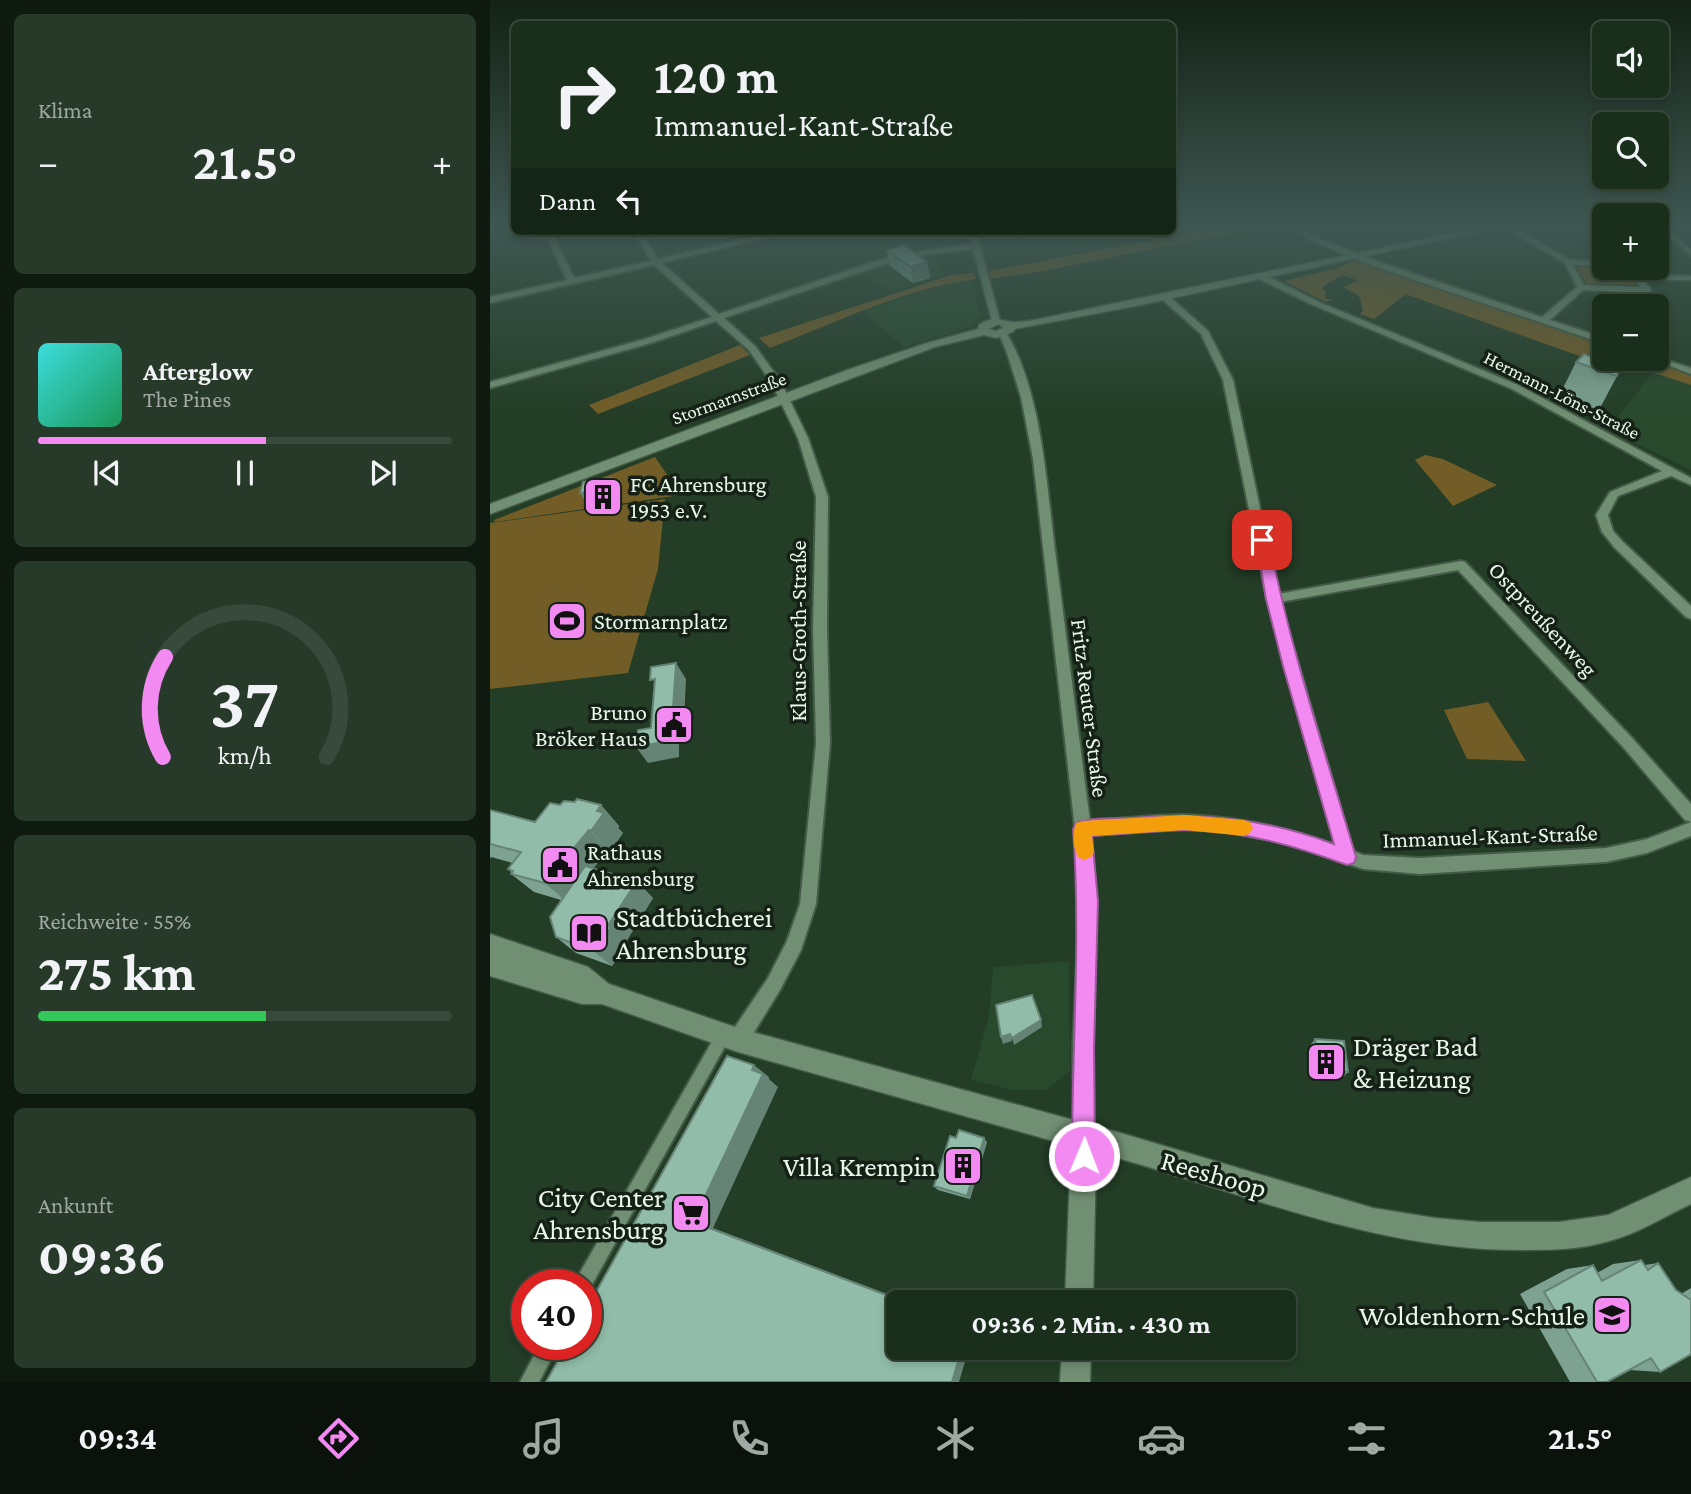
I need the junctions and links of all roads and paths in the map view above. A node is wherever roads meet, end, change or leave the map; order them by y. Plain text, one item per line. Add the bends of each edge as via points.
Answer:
1 (542, 288) edge
2 (684, 288) edge
3 (803, 288) edge
4 (990, 288) edge
5 (1207, 288) edge
6 (1284, 288) edge
7 (1449, 288) edge
8 (1578, 288) edge
9 (1622, 288) edge
10 (1646, 288) edge
11 (1166, 298) junction
12 (490, 300) edge
13 (716, 319) junction
14 (1544, 320) junction
15 (1003, 327) junction
16 (1592, 337) edge
17 (1669, 363) edge
18 (1691, 371) edge
19 (490, 385) edge
20 (785, 397) junction
21 (1671, 472) junction
22 (1691, 482) edge
23 (490, 509) edge
24 (1273, 599) junction
25 (1691, 614) edge
26 (1691, 816) edge
27 (1083, 829) junction
28 (1691, 829) edge
29 (1347, 857) junction
30 (490, 944) edge
31 (490, 965) edge
32 (602, 993) junction
33 (737, 1043) junction
34 (1084, 1136) junction
35 (1691, 1190) edge
36 (593, 1269) edge
37 (1079, 1290) edge
38 (541, 1360) edge
39 (1076, 1360) edge
40 (529, 1382) edge
41 (1074, 1382) edge

1 - 12 street
2 - 13 street, Klaus-Groth-Straße
3 - 13 street
4 - 15 street, Fritz-Reuter-Straße
5 - 11 street, Stormarnstraße
6 - 21 street, Hermann-Löns-Straße via 1532,395
7 - 14 street
8 - 14 street
9 - 10 street
11 - 15 street, Stormarnstraße
11 - 24 street via 1205,333 1227,380
13 - 19 street
13 - 20 street, Klaus-Groth-Straße via 752,348
14 - 16 street
15 - 20 street, Stormarnstraße via 985,325 984,331
15 - 27 street, Fritz-Reuter-Straße via 1026,397 1038,459
17 - 18 street
20 - 23 street, Stormarnstraße
20 - 33 street, Klaus-Groth-Straße via 822,497 823,743 808,904 795,944
21 - 22 street, Hermann-Löns-Straße
21 - 25 street via 1614,494 1602,515 1618,544
24 - 26 street, Ostpreußenweg via 1461,565
24 - 29 street
27 - 29 street, Immanuel-Kant-Straße via 1185,822 1227,825 1296,838
27 - 34 street, Fritz-Reuter-Straße via 1088,901
28 - 29 street, Immanuel-Kant-Straße via 1647,845 1581,858 1420,866
30 - 32 street via 580,975
31 - 32 street via 582,993
32 - 33 street, Reeshoop
33 - 34 street, Reeshoop
33 - 36 street, Klaus-Groth-Straße
34 - 35 street, Reeshoop via 1373,1221 1457,1234 1543,1237 1609,1228
34 - 37 street
38 - 40 street
39 - 41 street

